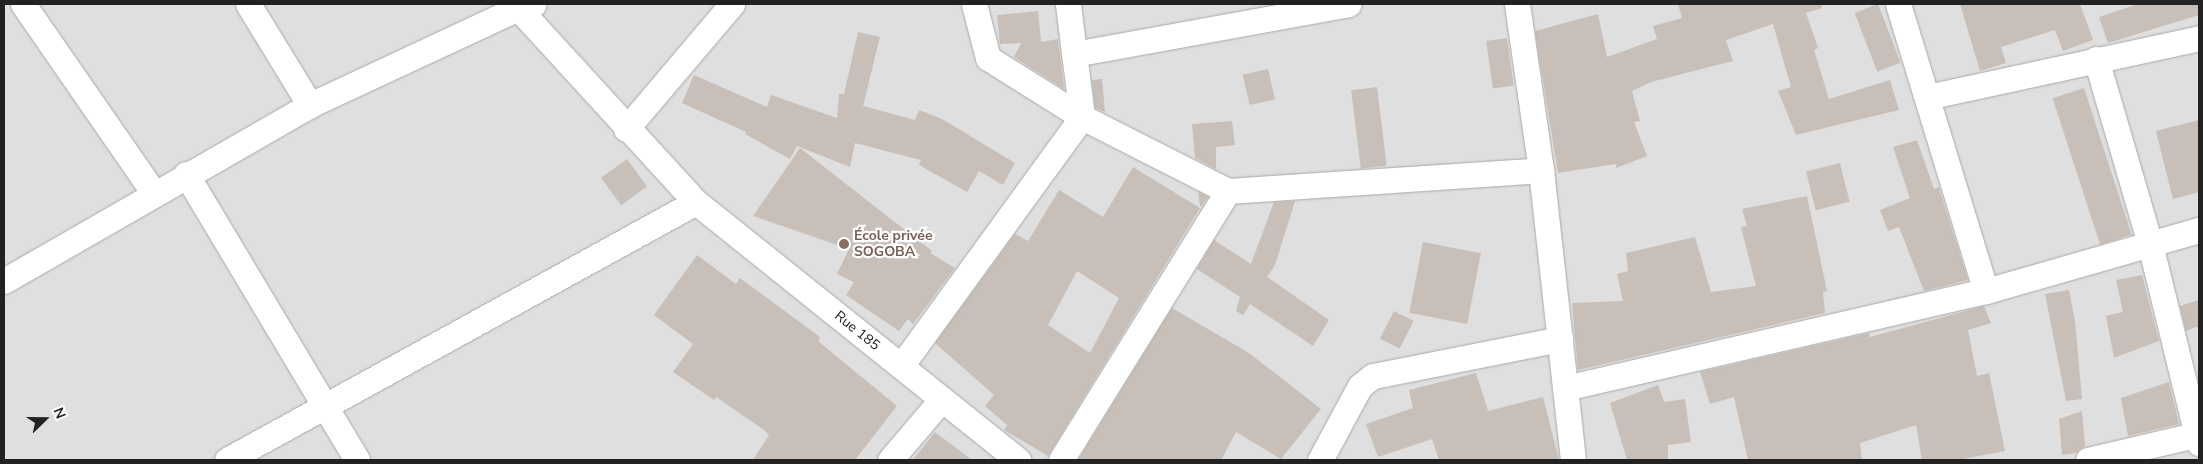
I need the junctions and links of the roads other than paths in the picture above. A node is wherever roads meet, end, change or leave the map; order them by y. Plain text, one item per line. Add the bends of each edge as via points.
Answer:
1 (15, 4) edge
2 (23, 4) edge
3 (248, 4) edge
4 (732, 4) edge
5 (975, 4) edge
6 (1068, 4) edge
7 (1348, 4) edge
8 (1517, 4) edge
9 (1898, 4) edge
10 (527, 6) edge
11 (4, 11) edge
12 (2199, 38) edge
13 (1074, 54) junction
14 (2096, 59) junction
15 (1927, 97) junction
16 (310, 104) junction
17 (1082, 117) junction
18 (626, 129) junction
19 (1541, 170) junction
20 (186, 174) junction
21 (1228, 191) junction
22 (154, 192) junction
23 (696, 202) junction
24 (2199, 230) edge
25 (2150, 244) junction
26 (4, 281) edge
27 (1986, 291) junction
28 (1560, 339) junction
29 (901, 366) junction
30 (1565, 388) junction
31 (942, 399) junction
32 (325, 405) junction
33 (2198, 437) edge
34 (227, 460) edge
35 (357, 460) edge
36 (890, 460) edge
37 (1018, 460) edge
38 (1060, 460) edge
39 (1320, 460) edge
40 (1573, 460) edge
41 (2088, 460) edge

1 - 11 street
2 - 22 street
3 - 16 street
4 - 18 street
5 - 17 street via 988,58
6 - 13 street
7 - 13 street
8 - 19 street
9 - 15 street
10 - 16 street
10 - 18 street, Rue 185
12 - 14 street
13 - 17 street
14 - 15 street
14 - 25 street
15 - 27 street
16 - 20 street
17 - 21 street
17 - 29 street
18 - 23 street, Rue 185
19 - 21 street
19 - 28 street
20 - 22 street
20 - 32 street
21 - 38 street
22 - 26 street
23 - 29 street, Rue 185
23 - 32 street
24 - 25 street
25 - 27 street
25 - 33 street
27 - 30 street
28 - 30 street
28 - 39 street via 1373,376 1360,386
29 - 31 street, Rue 185
30 - 40 street
31 - 36 street
31 - 37 street, Rue 185
32 - 34 street
32 - 35 street
33 - 41 street

